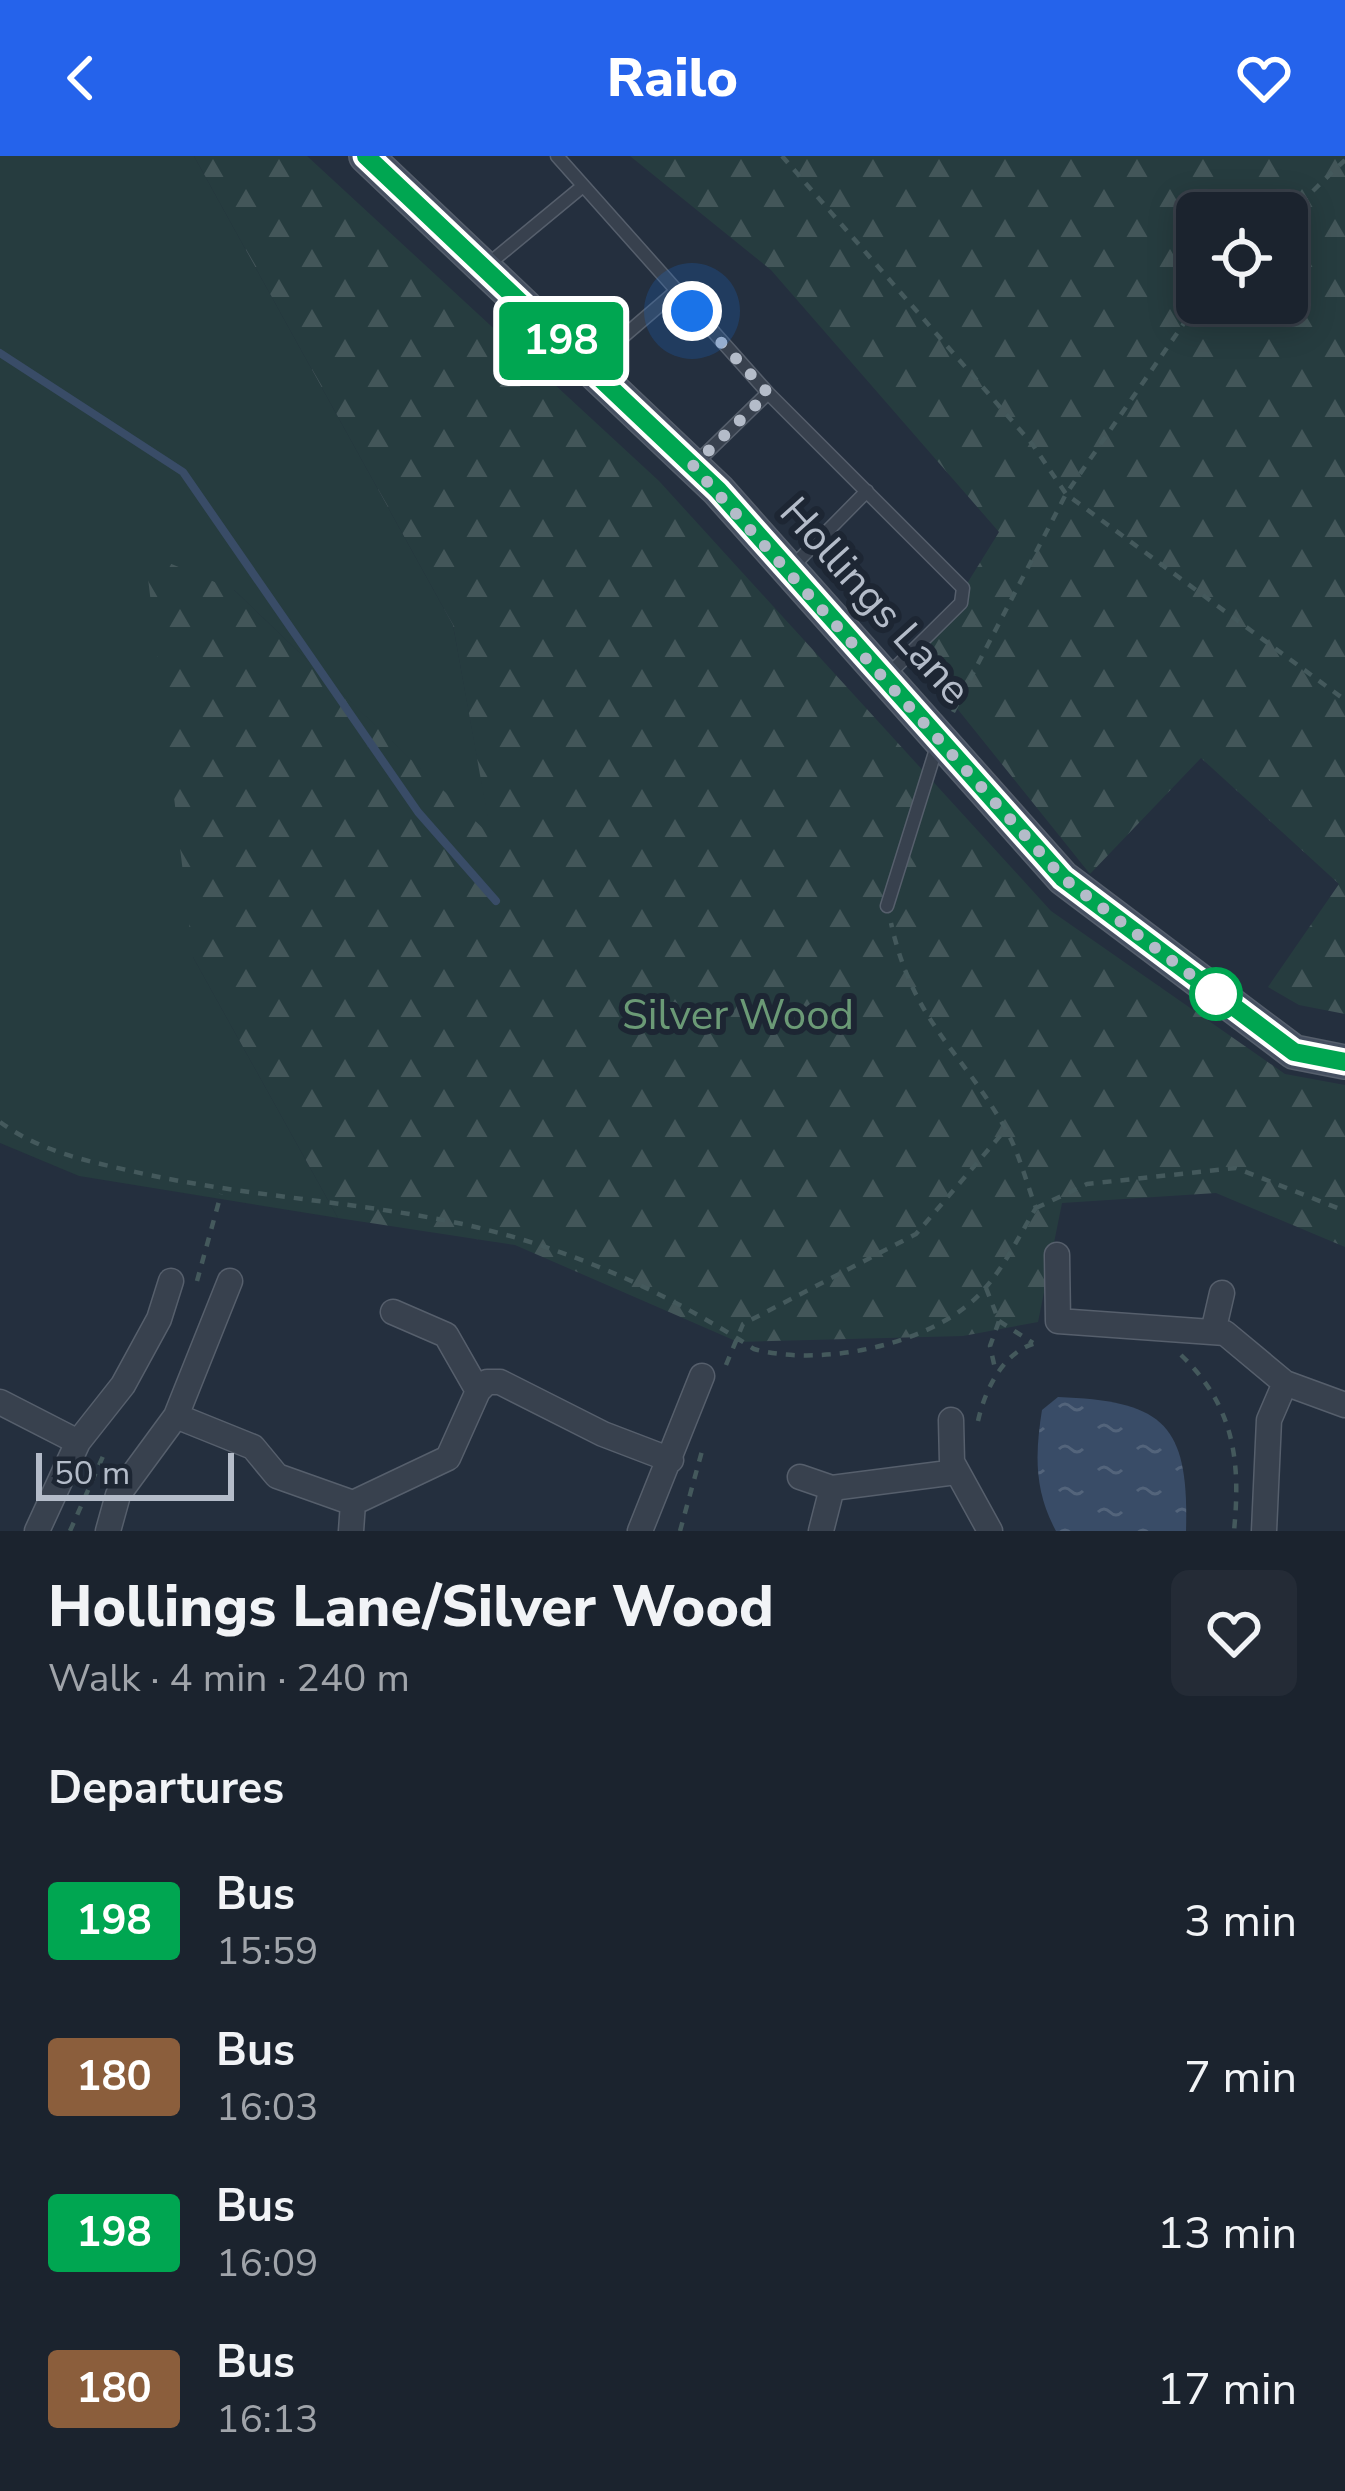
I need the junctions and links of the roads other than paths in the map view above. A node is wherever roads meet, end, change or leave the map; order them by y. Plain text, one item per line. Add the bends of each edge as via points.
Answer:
1 (557, 156) edge
2 (374, 158) edge
3 (583, 186) junction
4 (484, 268) junction
5 (674, 293) junction
6 (588, 367) junction
7 (768, 393) junction
8 (693, 466) junction
9 (867, 491) junction
10 (789, 570) junction
11 (885, 678) junction
12 (939, 739) junction
13 (887, 906) road end
14 (1345, 1062) edge
15 (1057, 1255) dead end
16 (230, 1280) dead end
17 (171, 1281) dead end
18 (1222, 1293) dead end
19 (393, 1312) dead end
20 (1213, 1331) junction
21 (702, 1376) dead end
22 (1285, 1383) junction
23 (478, 1391) junction
24 (0, 1402) edge
25 (1345, 1405) edge
26 (176, 1416) junction
27 (952, 1420) dead end
28 (78, 1442) junction
29 (671, 1460) junction
30 (956, 1472) junction
31 (800, 1477) dead end
32 (832, 1488) junction
33 (353, 1503) junction
34 (37, 1531) edge
35 (109, 1531) edge
36 (351, 1531) edge
37 (640, 1531) edge
38 (821, 1531) edge
39 (990, 1531) edge
40 (1264, 1531) edge

1 - 3 lane
2 - 4 street, Hollings Lane
3 - 4 lane
3 - 5 lane
4 - 6 street, Hollings Lane
5 - 6 lane
5 - 7 lane
6 - 8 street, Hollings Lane
7 - 8 lane
7 - 9 lane
8 - 10 street, Hollings Lane
9 - 10 lane
9 - 11 lane via 963,588 961,603
10 - 11 street, Hollings Lane
11 - 12 street, Hollings Lane
12 - 13 lane
12 - 14 street, Hollings Lane via 1063,878 1294,1052
15 - 20 street via 1058,1321
16 - 26 street
17 - 28 street via 123,1385
18 - 20 street
19 - 23 street via 446,1335
20 - 22 street via 1236,1340
21 - 29 street
22 - 25 street
22 - 40 street via 1269,1420
23 - 29 street via 500,1382
23 - 33 street via 448,1458
24 - 28 street
26 - 33 street via 253,1447 278,1476
26 - 35 street via 118,1495
27 - 30 street
28 - 34 street
29 - 37 street
30 - 32 street
30 - 39 street
31 - 32 street
32 - 38 street
33 - 36 street

